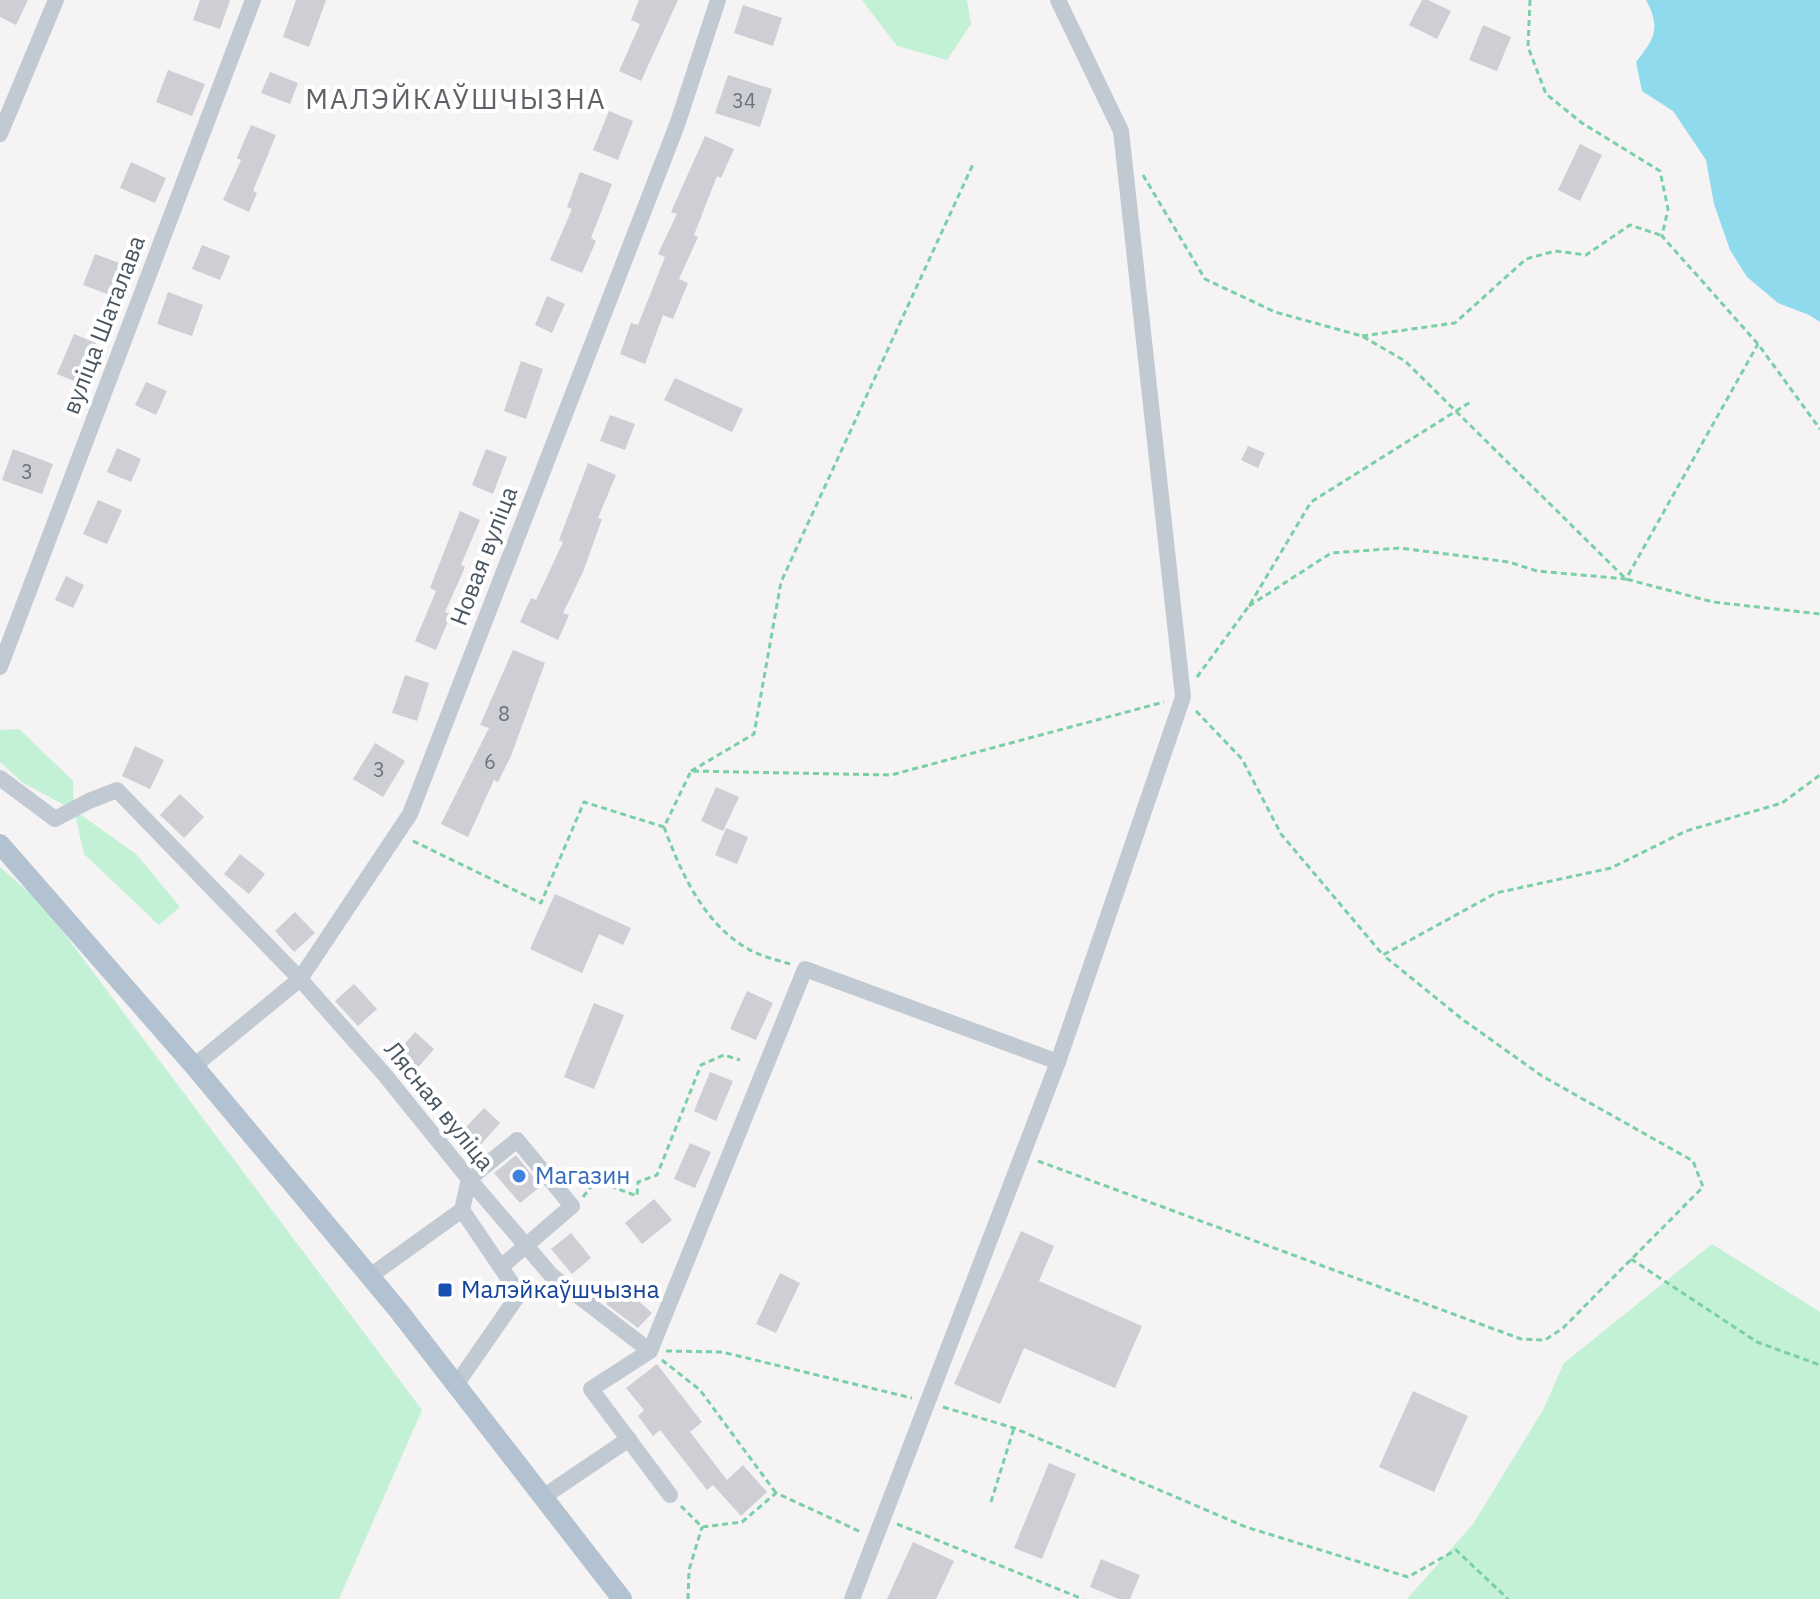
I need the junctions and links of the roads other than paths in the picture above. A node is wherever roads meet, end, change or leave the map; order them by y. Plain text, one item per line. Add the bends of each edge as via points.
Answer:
1 (56, 0) edge
2 (253, 0) edge
3 (718, 0) edge
4 (1058, 0) edge
5 (0, 134) edge
6 (0, 667) edge
7 (0, 778) edge
8 (0, 844) edge
9 (300, 979) junction
10 (1058, 1062) junction
11 (194, 1066) junction
12 (469, 1179) junction
13 (462, 1210) junction
14 (526, 1245) junction
15 (501, 1267) junction
16 (370, 1276) junction
17 (650, 1351) junction
18 (456, 1385) junction
19 (629, 1439) junction
20 (670, 1495) road end
21 (543, 1497) junction
22 (622, 1599) edge
23 (852, 1599) edge

1 - 5 street
2 - 6 street, вуліца Шаталава
3 - 9 street, Новая вуліца via 671,140 410,814
4 - 10 street via 1121,131 1183,697
7 - 9 street, Лясная вуліца via 55,819 117,790
8 - 11 main road
9 - 11 street, Новая вуліца
9 - 12 street, Лясная вуліца
10 - 17 street via 805,969
10 - 23 street
11 - 16 main road
12 - 13 street
12 - 14 street, Лясная вуліца
12 - 14 street via 517,1140 572,1206
13 - 15 street
13 - 16 street
14 - 15 street
14 - 17 street, Лясная вуліца via 551,1275
15 - 18 street via 519,1294
16 - 18 main road
17 - 19 street via 591,1389
18 - 21 main road
19 - 20 street
19 - 21 street
21 - 22 main road

